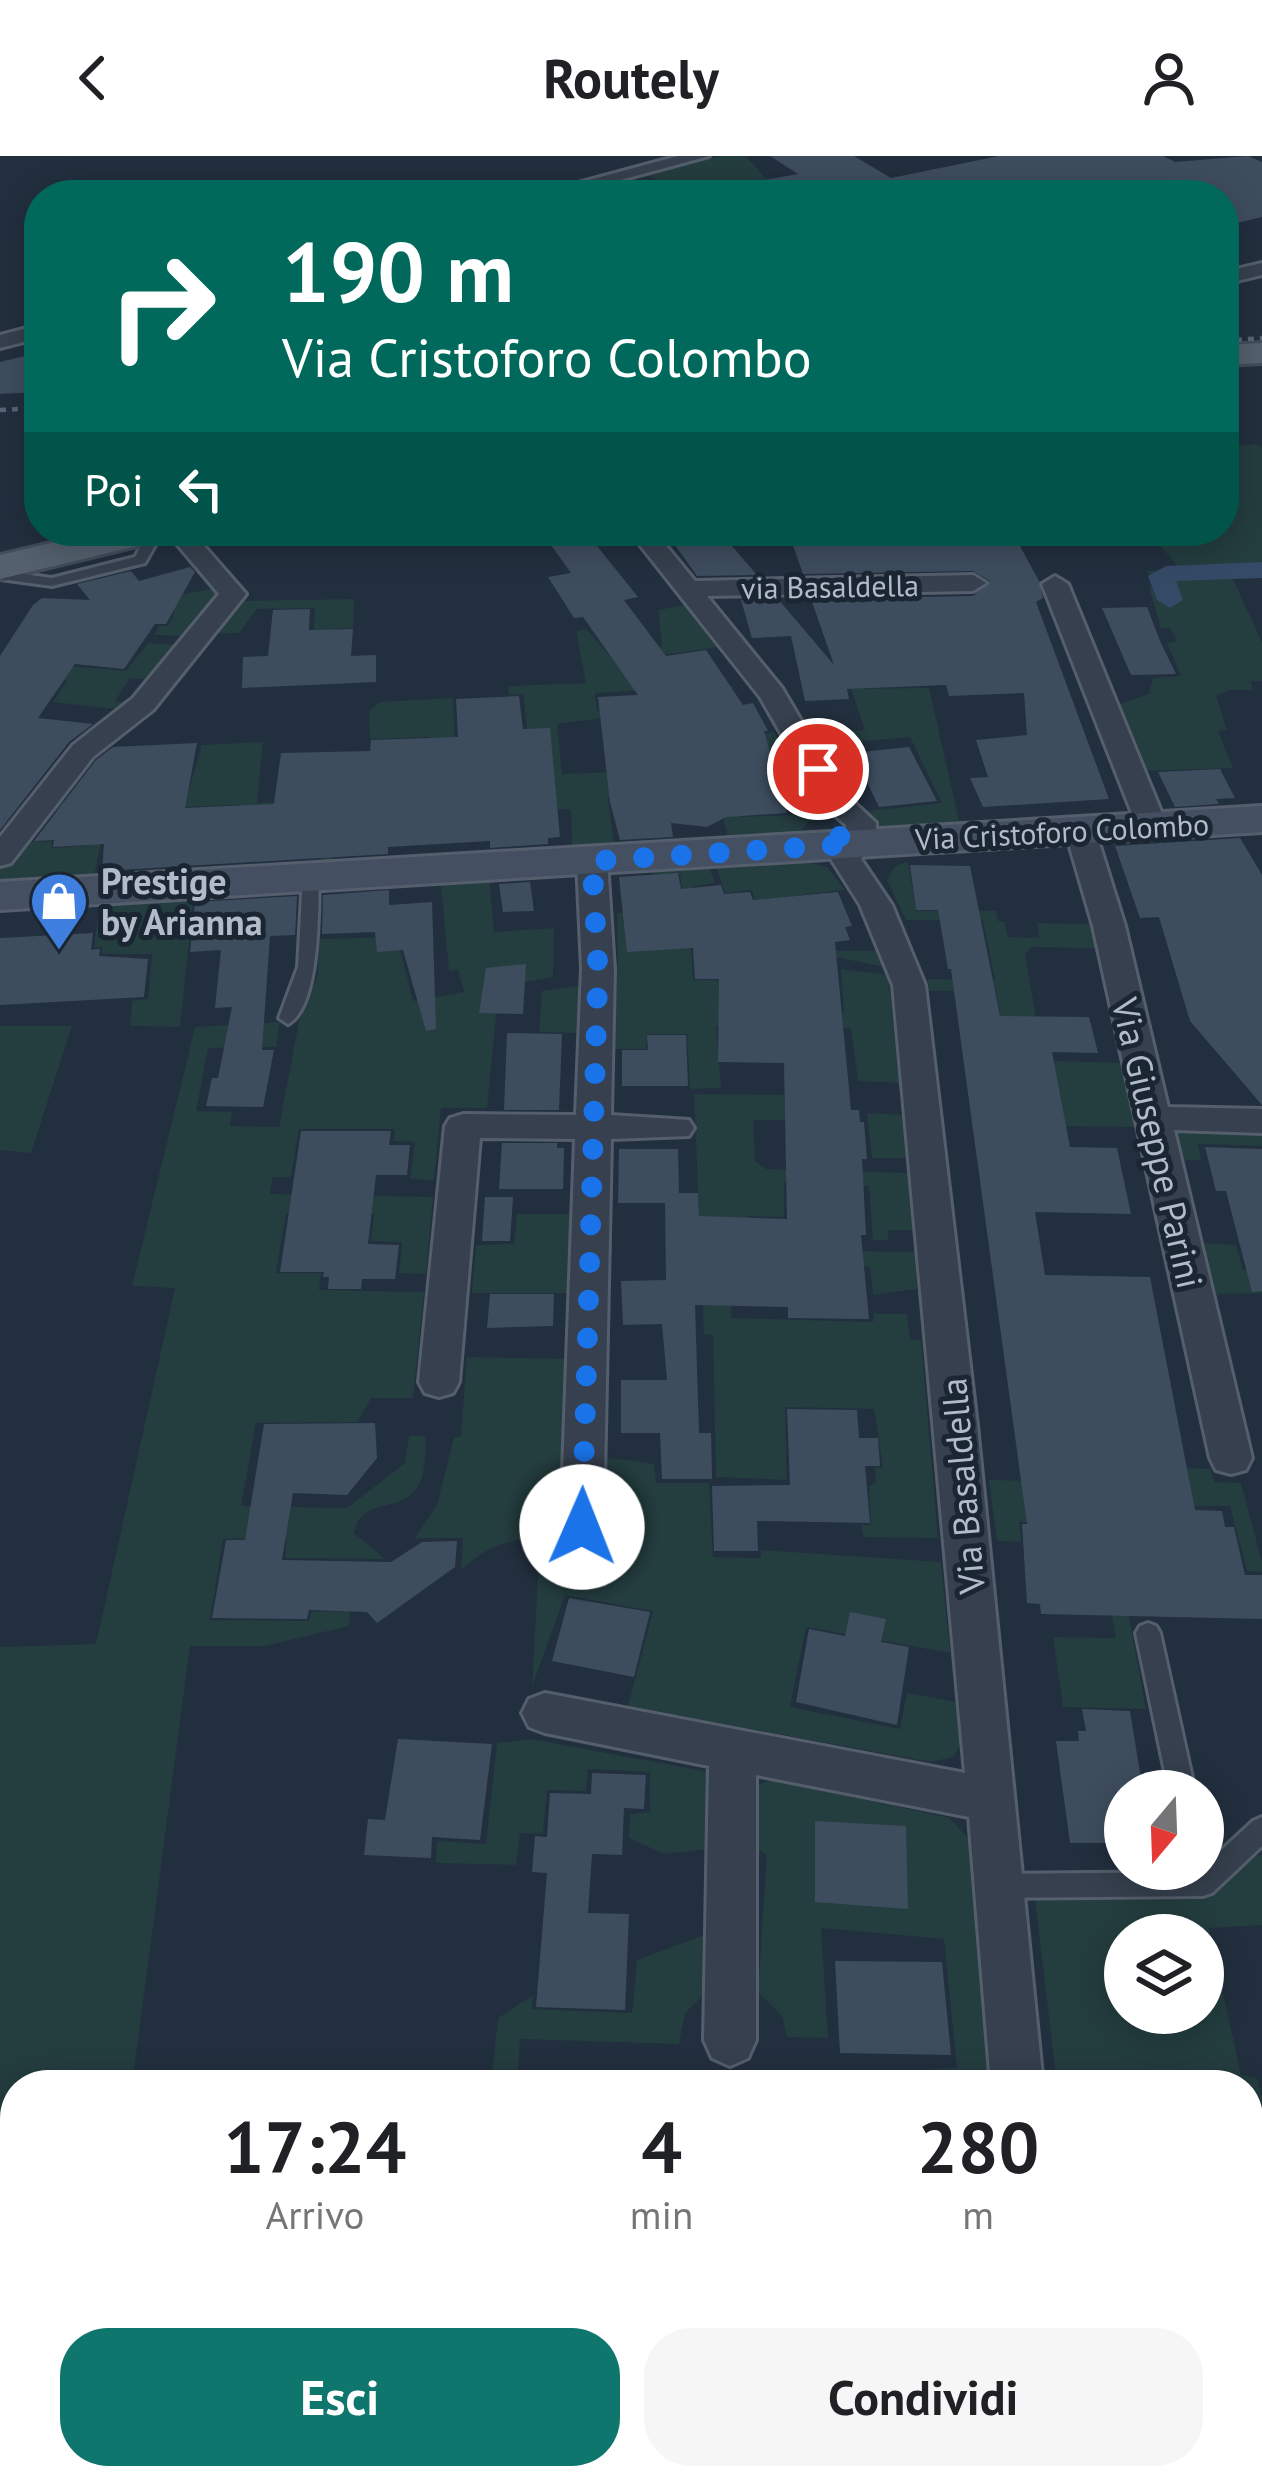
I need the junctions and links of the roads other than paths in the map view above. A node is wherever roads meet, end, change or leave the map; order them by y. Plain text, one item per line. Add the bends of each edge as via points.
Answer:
1 (700, 156) edge
2 (603, 180) edge
3 (96, 546) edge
4 (191, 546) edge
5 (653, 546) edge
6 (0, 571) edge
7 (973, 583) dead end
8 (1055, 584) dead end
9 (687, 589) junction
10 (1262, 819) edge
11 (1152, 826) junction
12 (1080, 830) junction
13 (854, 844) junction
14 (0, 857) edge
15 (592, 861) junction
16 (311, 877) junction
17 (0, 896) edge
18 (288, 1018) dead end
19 (1152, 1118) junction
20 (1262, 1121) edge
21 (590, 1127) junction
22 (676, 1128) dead end
23 (439, 1382) dead end
24 (1232, 1458) dead end
25 (582, 1527) dead end
26 (1148, 1633) dead end
27 (545, 1713) dead end
28 (733, 1750) junction
29 (1177, 1770) edge
30 (989, 1793) junction
31 (1262, 1829) edge
32 (1224, 1857) edge
33 (1104, 1881) edge
34 (998, 1886) junction
35 (730, 2040) dead end
36 (1016, 2070) edge

1 - 2 street
3 - 6 main road
4 - 14 street via 233,594 143,704 83,751
5 - 9 street, Via Basaldella
7 - 9 street, via Basaldella
8 - 11 street
9 - 13 street, Via Basaldella via 772,694 831,797 831,832
10 - 11 main road, Via Cristoforo Colombo
11 - 12 main road, Via Cristoforo Colombo
12 - 13 main road, Via Cristoforo Colombo
12 - 19 street, Via Giuseppe Parini
13 - 15 main road, Via Cristoforo Colombo
13 - 30 street, Via Basaldella via 849,866 909,985
15 - 16 main road, Via Cristoforo Colombo
15 - 21 street via 598,969
16 - 17 main road, Via Cristoforo Colombo
16 - 18 lane via 307,967
19 - 20 street
19 - 24 street, Via Giuseppe Parini
21 - 22 street
21 - 23 street via 464,1126
21 - 25 street
26 - 29 lane
27 - 28 street
28 - 30 street
28 - 35 street
30 - 34 street, Via Basaldella
31 - 32 lane
33 - 34 lane
34 - 36 street, Via Basaldella

